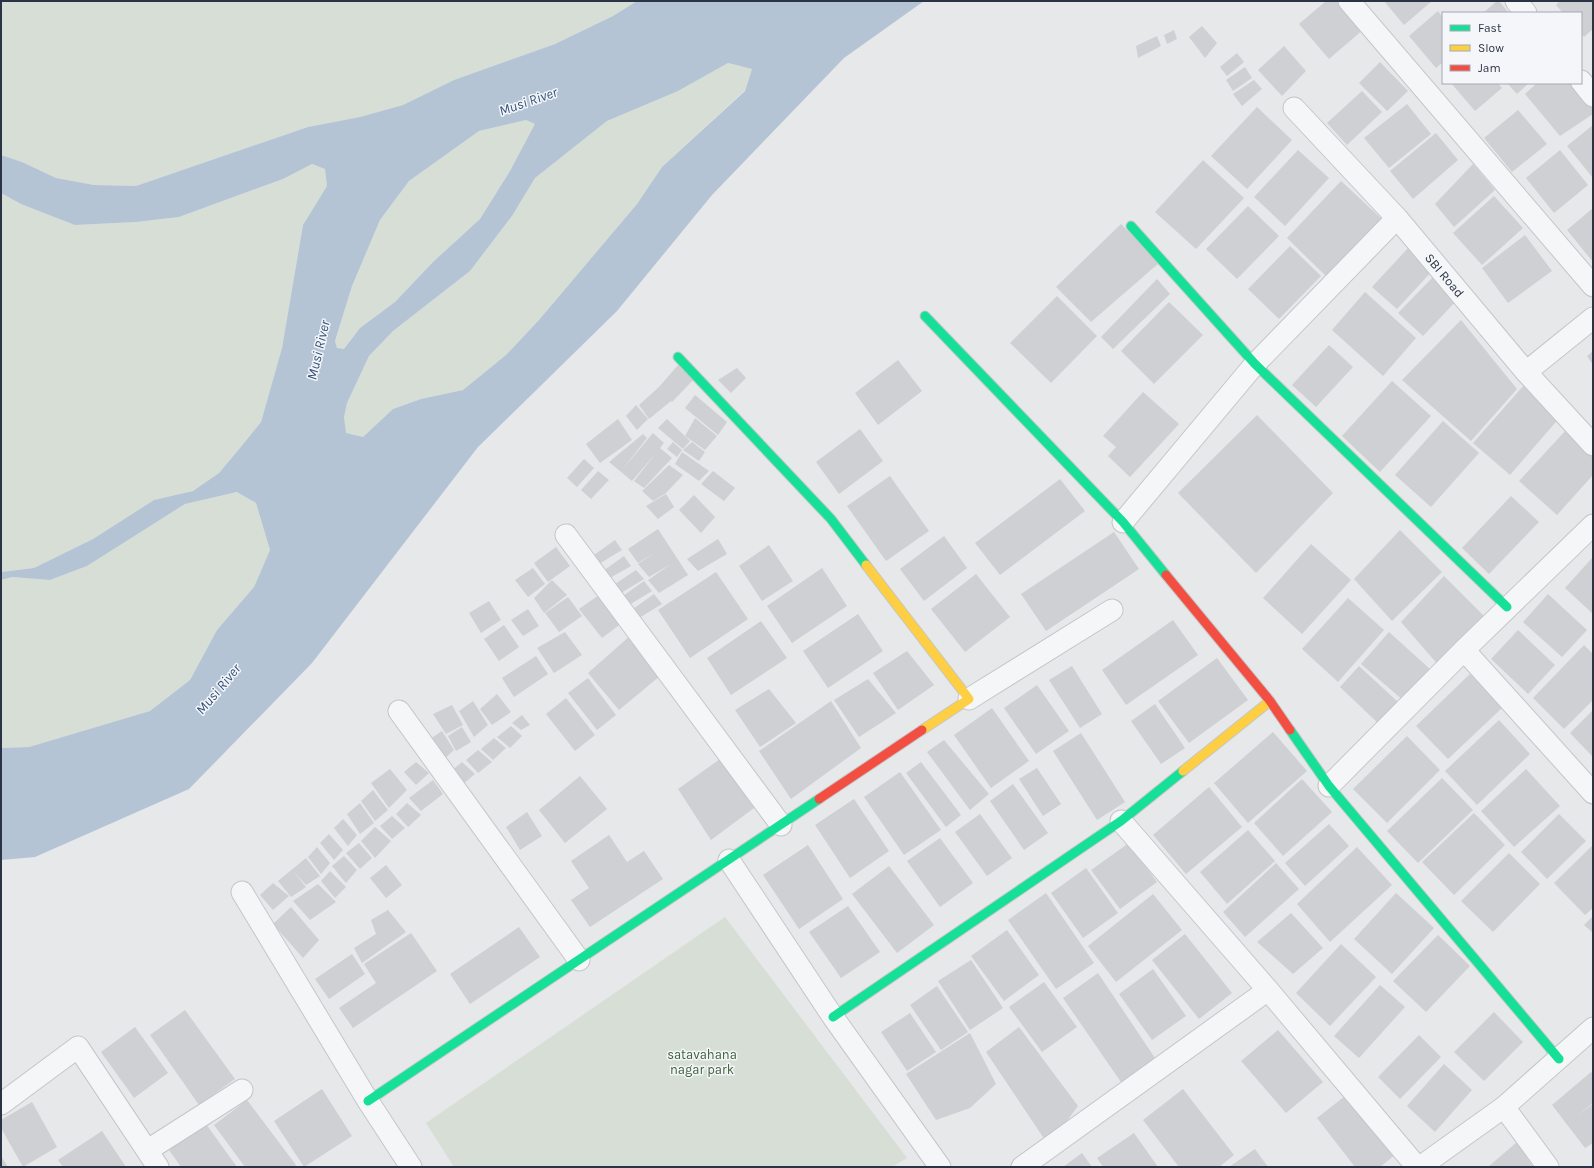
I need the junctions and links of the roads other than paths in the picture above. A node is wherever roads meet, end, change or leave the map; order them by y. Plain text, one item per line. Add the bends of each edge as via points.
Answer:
1 (1349, 1) edge
2 (1516, 1) edge
3 (1525, 12) edge
4 (1582, 82) edge
5 (1593, 96) edge
6 (1294, 108) dead end
7 (1397, 218) junction
8 (1131, 226) dead end
9 (1593, 286) edge
10 (925, 316) dead end
11 (1593, 318) edge
12 (678, 357) dead end
13 (1255, 364) junction
14 (1526, 372) junction
15 (1593, 446) edge
16 (1124, 522) junction
17 (1593, 525) edge
18 (566, 535) dead end
19 (1507, 607) junction
20 (1112, 610) dead end
21 (1464, 650) junction
22 (969, 699) junction
23 (1270, 701) junction
24 (399, 711) dead end
25 (1329, 786) junction
26 (1593, 793) edge
27 (1121, 821) junction
28 (780, 825) junction
29 (729, 860) junction
30 (242, 892) dead end
31 (579, 960) junction
32 (1268, 990) junction
33 (833, 1017) junction
34 (1593, 1028) edge
35 (1559, 1060) junction
36 (242, 1090) dead end
37 (368, 1101) junction
38 (1, 1104) edge
39 (1504, 1107) junction
40 (155, 1163) edge
41 (934, 1165) edge
42 (411, 1167) edge
43 (1022, 1167) edge
44 (1418, 1167) edge
45 (1548, 1167) edge

1 - 9 street
2 - 3 street
4 - 5 street
6 - 7 street, SBI Road
7 - 13 street
7 - 14 street, SBI Road
8 - 13 street
10 - 16 street
11 - 14 street
12 - 22 street via 831,519
13 - 16 street
13 - 19 street
14 - 15 street, SBI Road
16 - 23 street
17 - 19 street
18 - 28 street
19 - 21 street
20 - 22 street
21 - 25 street
21 - 26 street
22 - 28 street
23 - 25 street
23 - 27 street
24 - 31 street
25 - 35 street
27 - 32 street
27 - 33 street
28 - 29 street
29 - 31 street
29 - 33 street
30 - 37 street
31 - 37 street
32 - 43 street
32 - 44 street
33 - 41 street
34 - 35 street
35 - 39 street
36 - 40 street
37 - 42 street
38 - 40 street via 78,1047
39 - 44 street
39 - 45 street

